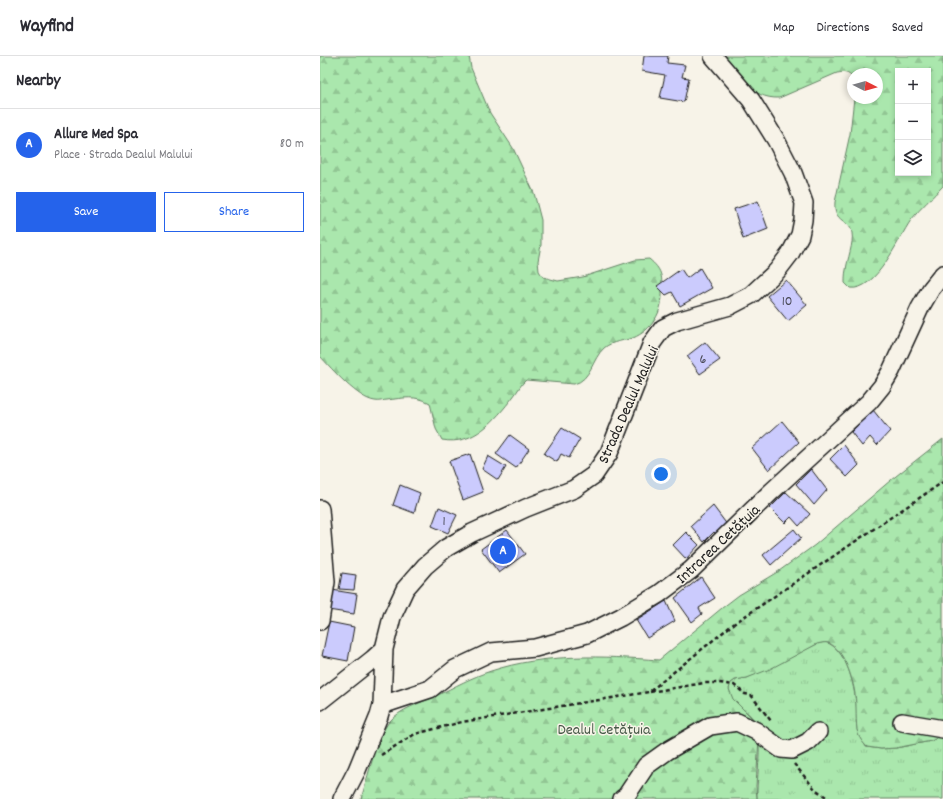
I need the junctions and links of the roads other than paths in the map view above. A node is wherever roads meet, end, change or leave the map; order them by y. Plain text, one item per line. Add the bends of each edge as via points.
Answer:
1 (713, 56) edge
2 (943, 274) edge
3 (320, 509) edge
4 (320, 621) edge
5 (384, 649) junction
6 (320, 701) edge
7 (382, 706) junction
8 (902, 722) dead end
9 (943, 729) edge
10 (818, 732) dead end
11 (342, 799) edge
12 (622, 799) edge

1 - 5 street, Strada Dealul Malului via 750,100 776,140 793,173 804,203 800,235 790,254 777,271 751,295 730,306 689,316 663,328 652,343 609,452 594,475 574,489 472,532 446,548 404,589 392,617
2 - 7 street, Intrarea Cetățuia via 920,308 891,371 869,402 691,570 652,598 587,634 535,648 491,652 455,669 430,689
3 - 4 street via 326,582
5 - 6 street
5 - 7 street
7 - 11 street via 357,770
8 - 9 street
10 - 12 street via 808,742 792,750 781,749 756,731 737,722 710,726 666,751 646,766

